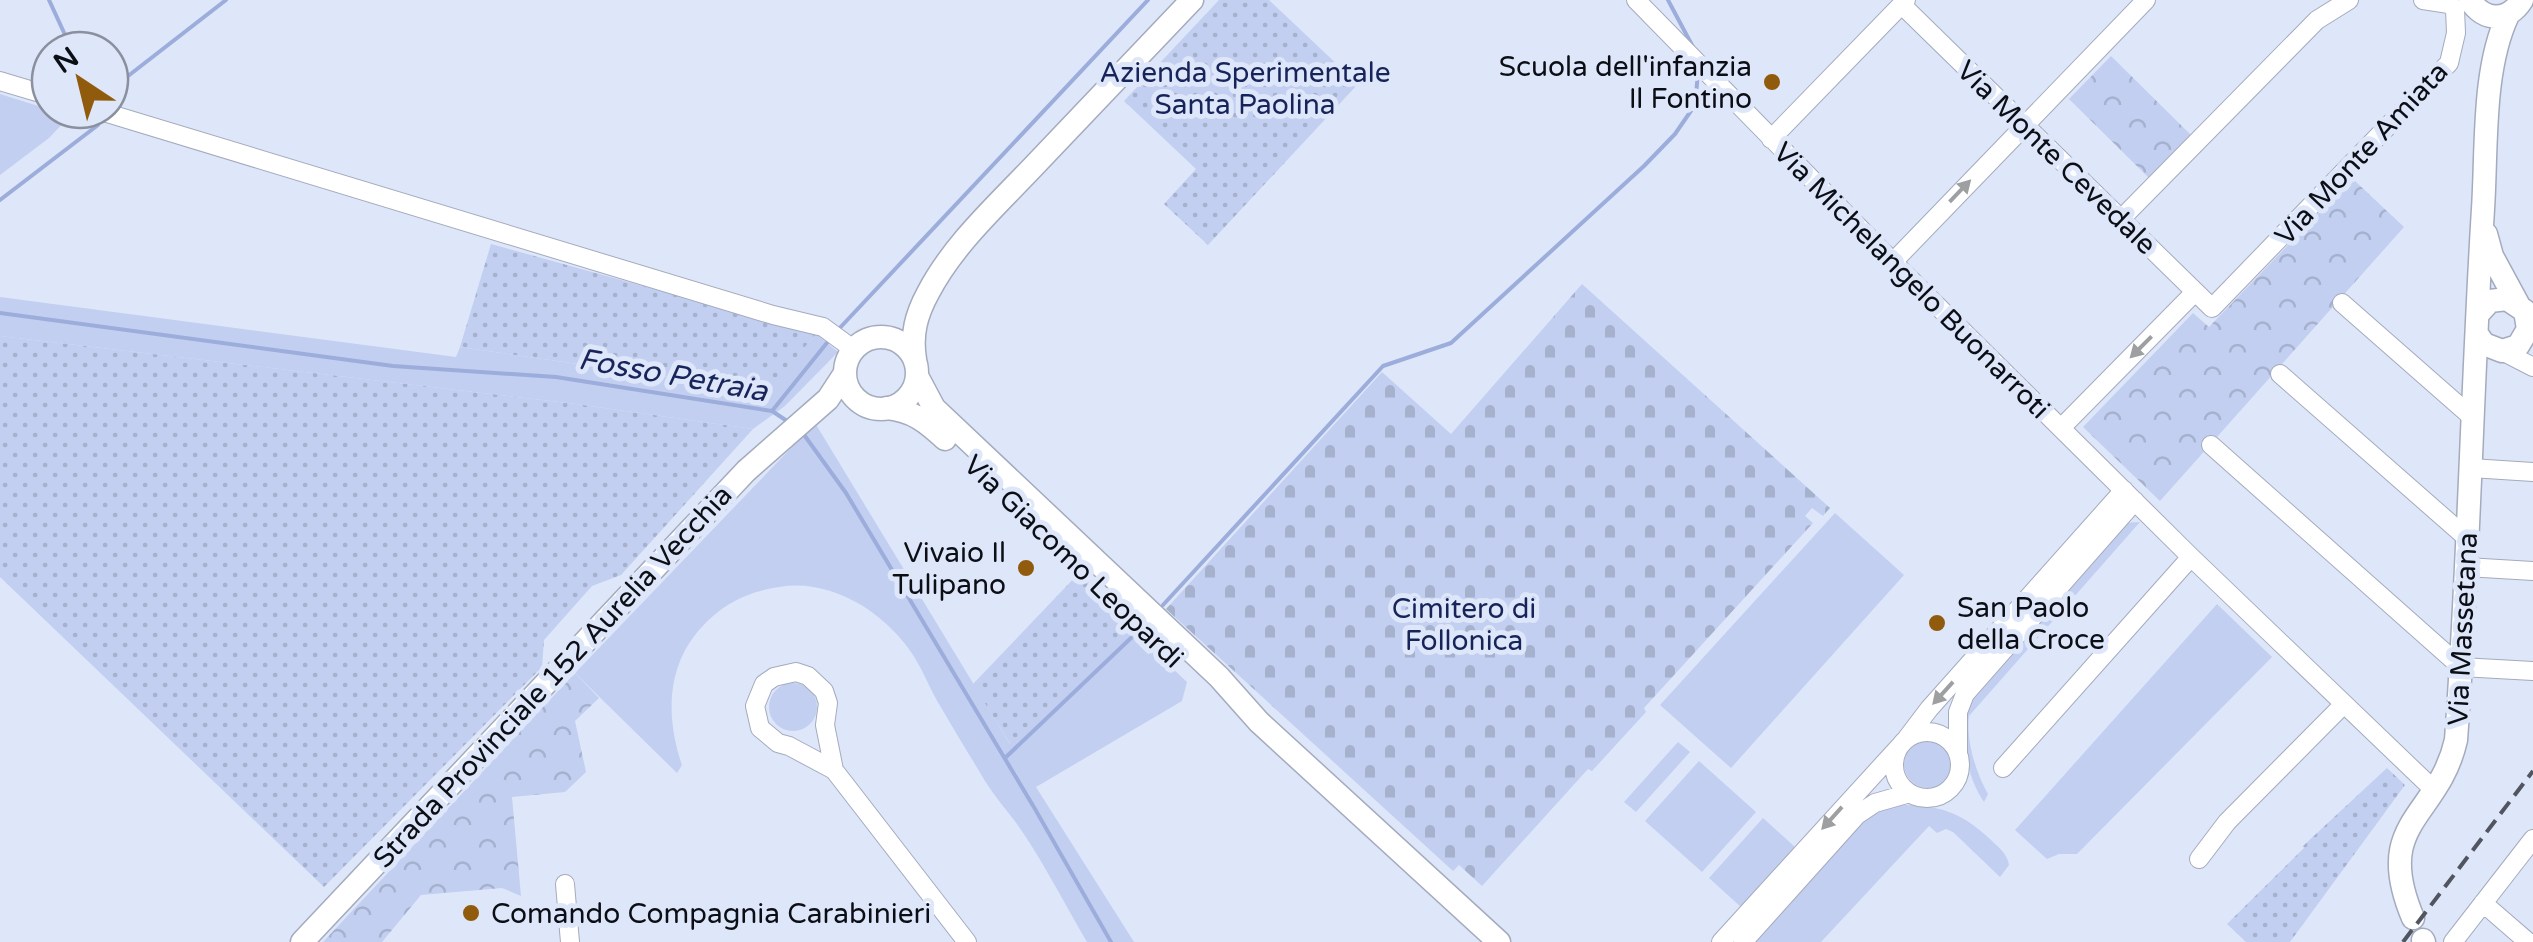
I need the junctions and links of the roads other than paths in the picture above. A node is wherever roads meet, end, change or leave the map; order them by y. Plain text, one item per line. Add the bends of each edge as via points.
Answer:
1 (1192, 0) edge
2 (1636, 0) edge
3 (2146, 0) edge
4 (2325, 0) edge
5 (2349, 0) edge
6 (2423, 0) edge
7 (1904, 2) edge
8 (2519, 4) edge
9 (2477, 8) edge
10 (2318, 20) junction
11 (2493, 60) junction
12 (0, 81) edge
13 (30, 90) edge
14 (130, 120) edge
15 (2023, 126) junction
16 (1771, 139) junction
17 (2120, 220) junction
18 (2482, 220) junction
19 (1893, 262) junction
20 (928, 292) junction
21 (2195, 292) junction
22 (2342, 302) dead end
23 (2212, 308) joint
24 (2526, 315) edge
25 (2477, 324) junction
26 (857, 343) junction
27 (2502, 352) junction
28 (2533, 367) edge
29 (916, 368) junction
30 (845, 372) junction
31 (2280, 374) dead end
32 (2475, 382) junction
33 (876, 407) junction
34 (808, 416) junction
35 (2474, 418) junction
36 (2061, 428) junction
37 (2212, 445) dead end
38 (2471, 468) junction
39 (2533, 472) edge
40 (2130, 496) junction
41 (2468, 539) junction
42 (2191, 557) junction
43 (2466, 567) junction
44 (2533, 571) edge
45 (2461, 668) junction
46 (2533, 671) edge
47 (2344, 704) junction
48 (1259, 722) junction
49 (1903, 742) junction
50 (1958, 753) junction
51 (2003, 768) dead end
52 (834, 770) junction
53 (2433, 789) junction
54 (1910, 794) junction
55 (2533, 839) edge
56 (2199, 859) dead end
57 (565, 884) dead end
58 (2483, 903) junction
59 (2420, 933) edge
60 (302, 942) edge
61 (570, 942) edge
62 (967, 942) edge
63 (1498, 942) edge
64 (1721, 942) edge
65 (1743, 942) edge
66 (2453, 942) edge
67 (2528, 942) edge

1 - 20 main road via 988,214
2 - 16 street, Via Michelangelo Buonarroti
3 - 15 street
4 - 10 street
5 - 10 street
6 - 23 street, Via Monte Amiata via 2456,9 2449,63
7 - 15 street, Via Monte Cevedale
7 - 16 street
8 - 9 main road, Via Massetana
8 - 11 main road, Via Massetana
9 - 11 main road, Via Massetana
10 - 17 street
11 - 18 main road, Via Massetana
12 - 13 street
14 - 26 street via 823,327
15 - 17 street, Via Monte Cevedale
19 -> 15 street
16 - 19 street, Via Michelangelo Buonarroti
17 - 21 street, Via Monte Cevedale
18 - 24 main road, Via Massetana via 2492,256
18 - 25 main road, Via Massetana
19 - 36 street, Via Michelangelo Buonarroti
20 - 26 main road via 899,322
20 - 29 main road via 914,328
21 - 23 street, Via Monte Cevedale
21 -> 36 street
22 - 35 street
24 - 25 main road via 2507,299 2496,300 2485,305
24 - 27 main road via 2523,342
25 - 27 main road via 2484,344
25 - 32 main road, Via Massetana
26 - 29 main road via 897,340
26 - 30 main road, Strada Provinciale 152 Aurelia Vecchia
27 - 28 street
27 - 32 main road
29 - 33 main road via 905,400
29 - 48 main road, Via Giacomo Leopardi via 934,408
30 - 33 main road via 848,388
30 - 34 main road, Strada Provinciale 152 Aurelia Vecchia
31 - 41 street
32 - 35 main road, Via Massetana
33 - 34 main road, Strada Provinciale 152 Aurelia Vecchia via 840,406
33 - 48 main road, Via Giacomo Leopardi via 905,410 927,422 1209,689
34 - 60 main road, Strada Provinciale 152 Aurelia Vecchia via 772,446
35 - 38 main road, Via Massetana
36 - 40 street, Via Michelangelo Buonarroti
37 - 45 street
38 - 39 street
38 - 41 main road, Via Massetana
40 - 42 street, Via Michelangelo Buonarroti
40 -> 49 street
40 - 50 street via 1965,694
41 - 43 main road, Via Massetana
42 - 47 street, Via Michelangelo Buonarroti
42 - 51 street
43 - 44 street
43 - 45 main road, Via Massetana
45 - 46 street
45 - 53 main road, Via Massetana via 2453,751
47 - 53 street, Via Michelangelo Buonarroti
47 - 56 street
48 - 63 main road, Via Giacomo Leopardi
49 - 50 street via 1936,733
49 - 54 street via 1894,772
49 -> 64 street
50 - 54 street via 1959,772 1948,790 1928,798
52 - 52 street via 824,692 796,672 764,684 755,706 760,728
52 - 62 street
53 - 59 main road, Via Massetana via 2400,850 2401,882
54 - 65 street via 1857,815
55 - 58 street
57 - 61 street
58 - 66 street
58 - 67 street

